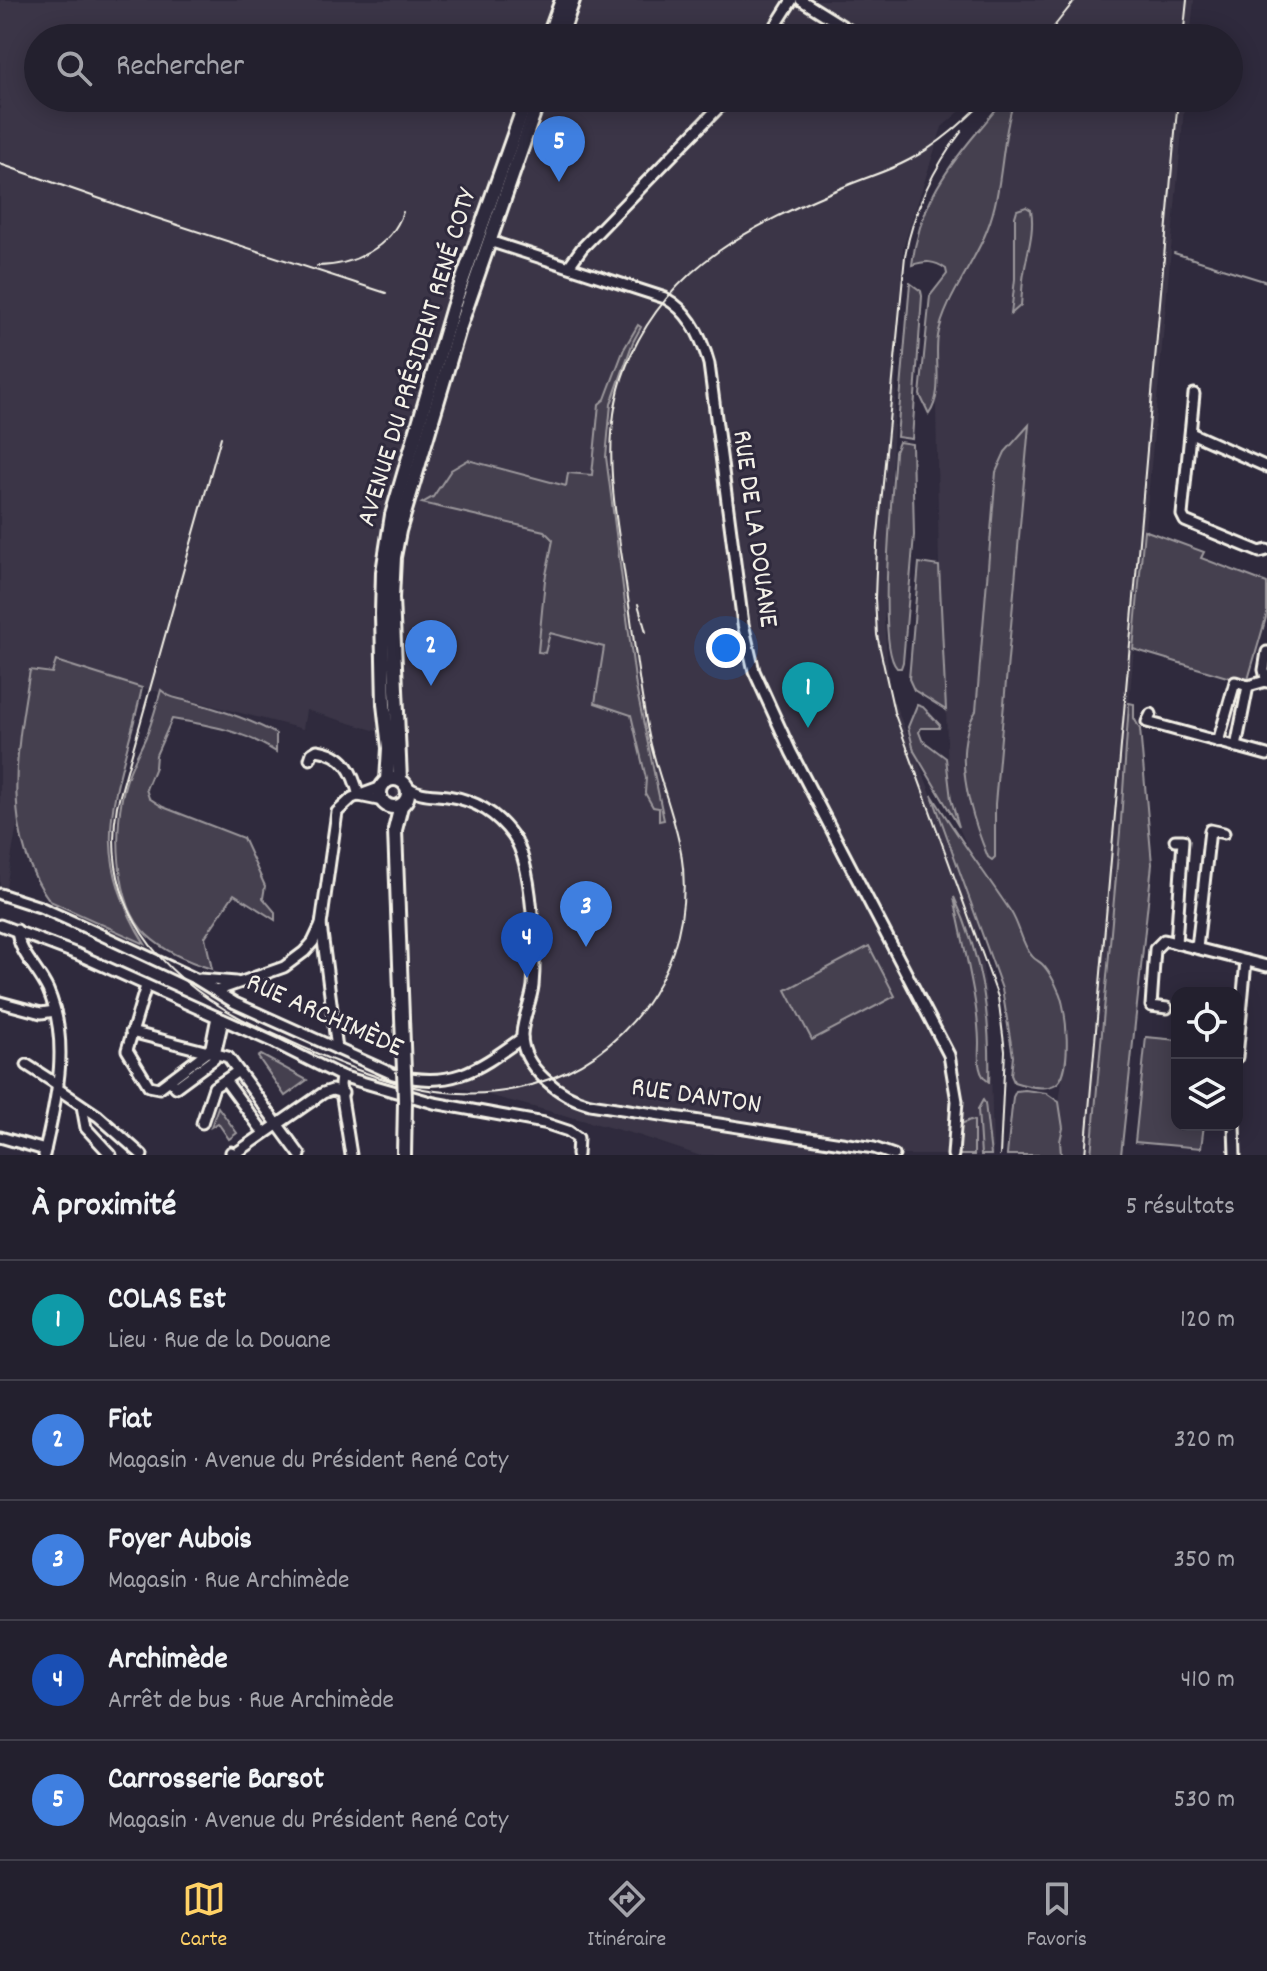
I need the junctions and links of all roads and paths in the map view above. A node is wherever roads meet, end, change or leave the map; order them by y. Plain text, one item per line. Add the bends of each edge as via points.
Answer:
1 (562, 0) edge
2 (573, 0) edge
3 (792, 0) edge
4 (801, 0) edge
5 (553, 24) edge
6 (565, 24) edge
7 (777, 24) edge
8 (840, 24) edge
9 (523, 112) edge
10 (534, 112) edge
11 (714, 112) edge
12 (484, 239) junction
13 (569, 266) junction
14 (1194, 394) dead end
15 (1191, 433) junction
16 (1267, 467) edge
17 (1267, 550) edge
18 (1267, 652) edge
19 (1267, 682) edge
20 (1248, 686) junction
21 (1151, 714) dead end
22 (1218, 742) junction
23 (1236, 747) junction
24 (1267, 755) edge
25 (310, 759) dead end
26 (394, 784) junction
27 (421, 794) junction
28 (359, 796) junction
29 (394, 804) junction
30 (1224, 833) dead end
31 (1175, 840) dead end
32 (0, 894) edge
33 (0, 925) edge
34 (321, 925) junction
35 (17, 930) junction
36 (1176, 943) junction
37 (1197, 948) junction
38 (304, 952) junction
39 (325, 956) junction
40 (1246, 961) junction
41 (1267, 966) edge
42 (196, 979) junction
43 (236, 982) junction
44 (146, 986) junction
45 (216, 991) junction
46 (1243, 993) edge
47 (0, 1002) edge
48 (239, 1005) junction
49 (1167, 1008) dead end
50 (55, 1011) junction
51 (220, 1019) junction
52 (131, 1032) junction
53 (522, 1038) junction
54 (337, 1049) junction
55 (212, 1053) junction
56 (27, 1065) dead end
57 (238, 1071) junction
58 (341, 1076) junction
59 (225, 1080) junction
60 (355, 1081) junction
61 (58, 1087) junction
62 (343, 1093) junction
63 (82, 1106) junction
64 (202, 1123) dead end
65 (277, 1124) junction
66 (1234, 1131) edge
67 (264, 1133) junction
68 (0, 1137) edge
69 (231, 1152) dead end
70 (44, 1153) edge
71 (111, 1155) edge
72 (142, 1155) edge
73 (300, 1155) edge
74 (351, 1155) edge
75 (407, 1155) edge
76 (577, 1155) edge
77 (894, 1155) edge
78 (951, 1155) edge
79 (1235, 1155) edge

1 - 5 main road
2 - 6 main road
3 - 7 street
4 - 8 street
9 - 12 main road, AVENUE DU PRÉSIDENT RENÉ COTY
10 - 12 main road, AVENUE DU PRÉSIDENT RENÉ COTY
11 - 13 street
12 - 13 street, RUE DE LA DOUANE
12 - 26 main road, AVENUE DU PRÉSIDENT RENÉ COTY via 394,557
13 - 78 street, RUE DE LA DOUANE via 670,301 703,346 754,671 949,1055 956,1109 949,1121
14 - 15 street
15 - 16 street
15 - 17 street via 1185,521 1260,552
18 - 19 street
19 - 20 street
20 - 22 street via 1235,682
20 - 23 street
21 - 22 street via 1147,722
22 - 23 street
23 - 24 street
25 - 28 street via 317,750 338,757 353,774
26 - 27 street
26 - 28 street
26 - 29 main road
26 - 29 main road via 408,795
27 - 29 street
27 - 53 street via 447,796 492,812 519,845 530,889 533,965
28 - 29 street
28 - 34 street via 337,812 336,855
29 - 75 main road, bridge
30 - 37 street via 1210,830
31 - 36 street via 1183,840
32 - 42 street via 54,913
33 - 35 street
34 - 38 street
34 - 39 street
35 - 44 street
35 - 50 street
36 - 37 street
36 - 49 street via 1164,940 1155,949 1151,1006
37 - 40 street
38 - 39 street via 317,950
38 - 43 street via 275,971
39 - 54 street
40 - 41 street
40 - 46 street
42 - 43 street
42 - 45 street, RUE ARCHIMÈDE
43 - 45 street
43 - 48 street via 231,995
44 - 51 street
44 - 52 street
45 - 48 street, RUE ARCHIMÈDE
47 - 50 street via 41,1013
48 - 54 street, RUE ARCHIMÈDE
50 - 61 street
51 - 55 street
51 - 58 street
52 - 55 street
52 - 55 street via 127,1050 149,1086 159,1088 170,1080 176,1087 214,1059
53 - 54 street, RUE ARCHIMÈDE via 487,1062 444,1080 393,1074
53 - 77 street, RUE DANTON via 539,1072 579,1102
55 - 57 street via 228,1057
56 - 61 street
57 - 59 street
57 - 65 street
58 - 60 street
58 - 62 street
59 - 64 street via 214,1087
59 - 67 street
60 - 62 street
60 - 76 street via 434,1103 550,1125 578,1138
61 - 63 street
61 - 70 street
62 - 65 street via 329,1090
62 - 74 street
63 - 71 street via 86,1128
63 - 72 street
65 - 67 street
65 - 73 street
66 - 79 street
67 - 69 street
68 - 70 street

